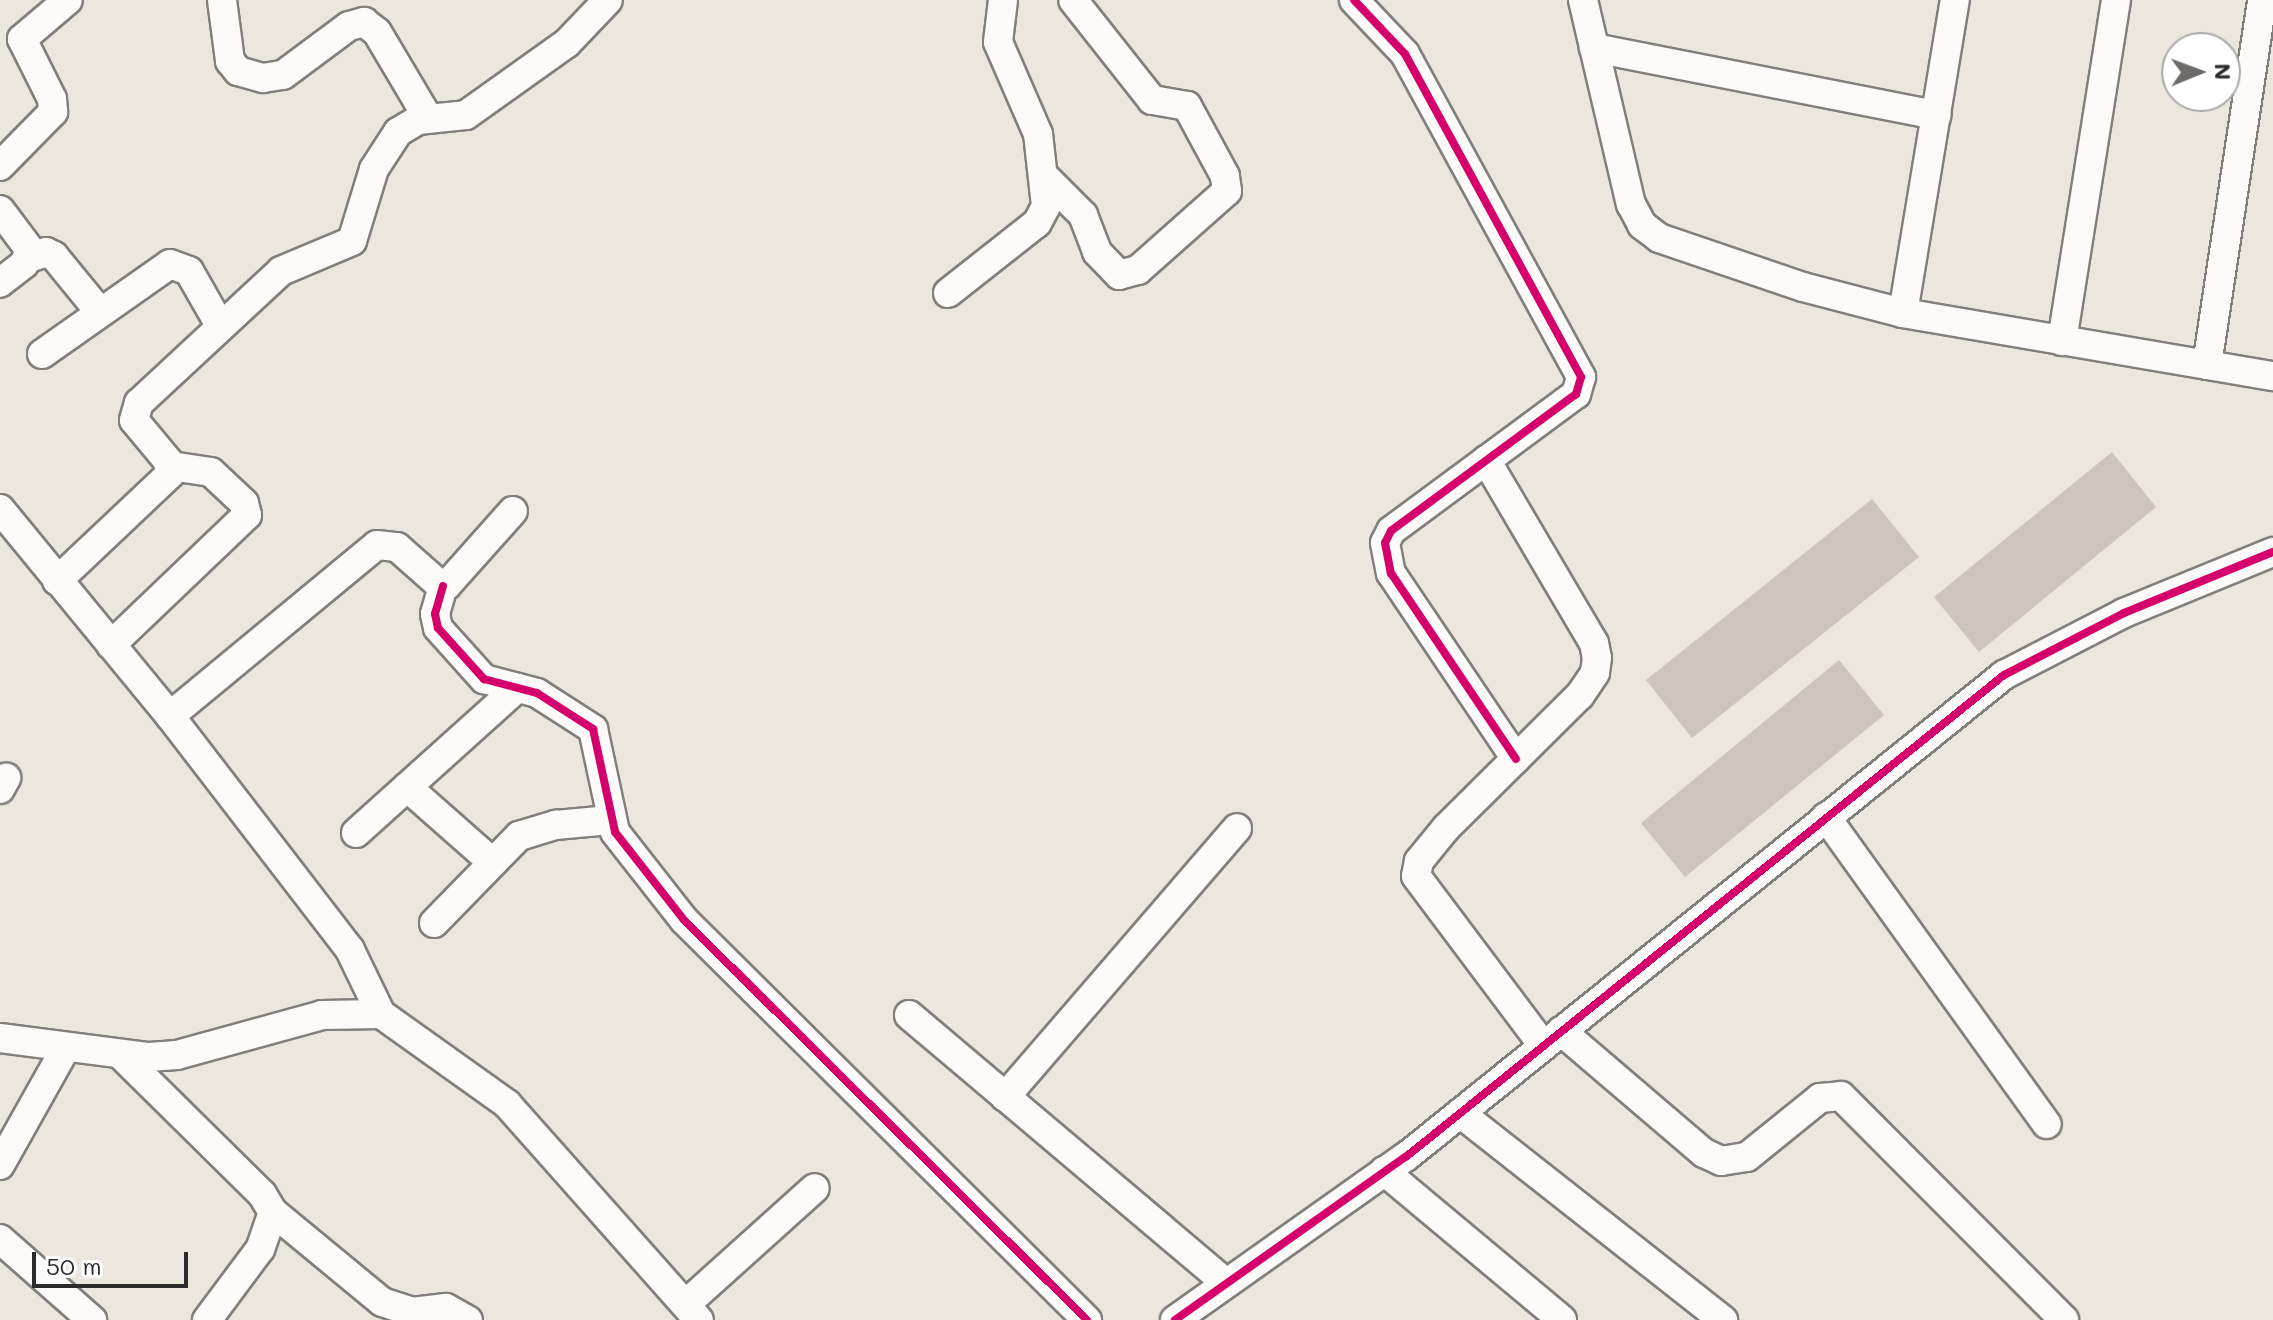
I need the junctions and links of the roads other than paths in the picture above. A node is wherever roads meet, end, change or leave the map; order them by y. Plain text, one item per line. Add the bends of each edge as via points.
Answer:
1 (68, 0) edge
2 (222, 0) edge
3 (608, 0) edge
4 (1003, 0) edge
5 (1073, 0) edge
6 (1354, 0) edge
7 (1583, 0) edge
8 (2116, 0) edge
9 (2262, 0) edge
10 (1946, 1) edge
11 (1594, 48) junction
12 (1936, 115) junction
13 (428, 118) junction
14 (0, 166) edge
15 (1045, 177) junction
16 (0, 210) edge
17 (29, 258) junction
18 (0, 283) edge
19 (948, 293) dead end
20 (99, 311) junction
21 (1903, 313) junction
22 (221, 327) junction
23 (2062, 341) junction
24 (42, 354) dead end
25 (2207, 365) junction
26 (2273, 376) edge
27 (1486, 460) junction
28 (171, 466) junction
29 (0, 509) edge
30 (513, 511) dead end
31 (2273, 552) edge
32 (57, 581) junction
33 (443, 586) junction
34 (111, 645) junction
35 (517, 688) junction
36 (170, 716) junction
37 (1516, 759) junction
38 (407, 787) junction
39 (1826, 817) junction
40 (610, 820) junction
41 (1237, 828) dead end
42 (356, 833) dead end
43 (492, 862) junction
44 (434, 923) dead end
45 (381, 1014) junction
46 (909, 1015) dead end
47 (0, 1038) edge
48 (1552, 1038) junction
49 (65, 1049) junction
50 (123, 1057) junction
51 (1005, 1097) junction
52 (1460, 1113) junction
53 (2047, 1124) dead end
54 (0, 1165) edge
55 (1384, 1171) junction
56 (815, 1188) dead end
57 (273, 1212) junction
58 (0, 1239) edge
59 (1226, 1283) junction
60 (692, 1312) edge
61 (92, 1320) edge
62 (207, 1320) edge
63 (468, 1320) edge
64 (1087, 1320) edge
65 (1175, 1320) edge
66 (1562, 1320) edge
67 (1723, 1320) edge
68 (2064, 1320) edge

1 - 14 street via 22,39 52,99 53,112
2 - 13 street via 230,61 238,71 263,78 283,75 349,26 364,22 377,32
3 - 13 street via 567,43 466,115
4 - 15 street via 998,42 1038,134
5 - 15 street via 1152,100 1187,106 1225,176 1227,191 1138,270 1119,275 1097,252 1083,215
6 - 27 street via 1405,54 1581,377 1576,394
7 - 11 street
8 - 23 street
9 - 25 street
10 - 12 street
11 - 12 street
11 - 21 street via 1631,204 1642,225 1676,247
12 - 21 street
13 - 22 street via 398,132 374,169 352,241 281,271
15 - 19 street via 1041,218
16 - 17 street via 28,245
17 - 18 street
17 - 20 street via 46,252 54,256
20 - 22 street via 163,266 177,265 189,271
20 - 24 street
21 - 23 street
22 - 28 street via 136,408 134,420
23 - 25 street
25 - 26 street
27 - 37 street via 1594,643 1597,658 1595,673 1580,695
27 - 37 street via 1391,531 1384,553 1391,573
28 - 32 street via 167,479
28 - 34 street via 211,472 244,503 247,515
29 - 32 street
30 - 33 street
31 - 39 street via 2124,613 2004,675
32 - 34 street
33 - 35 street via 436,605 438,628 484,679
33 - 36 street via 397,547 377,545
34 - 36 street
35 - 38 street
35 - 40 street via 548,698 593,729
36 - 45 street via 350,950
37 - 48 street via 1446,828 1419,861 1416,876
38 - 42 street
38 - 43 street
39 - 48 street
39 - 53 street
40 - 43 street via 556,825 519,836
40 - 64 street via 684,920 830,1059
41 - 51 street
43 - 44 street
45 - 50 street via 322,1015 177,1055
45 - 60 street via 507,1104
46 - 51 street
47 - 49 street
48 - 52 street
48 - 68 street via 1721,1161 1747,1157 1820,1098 1841,1096
49 - 50 street
49 - 54 street
50 - 57 street via 262,1194
51 - 59 street
52 - 55 street
52 - 67 street
55 - 59 street
55 - 66 street
56 - 60 street
57 - 62 street via 260,1249
57 - 63 street via 382,1302 412,1312 446,1308
58 - 61 street
59 - 65 street

